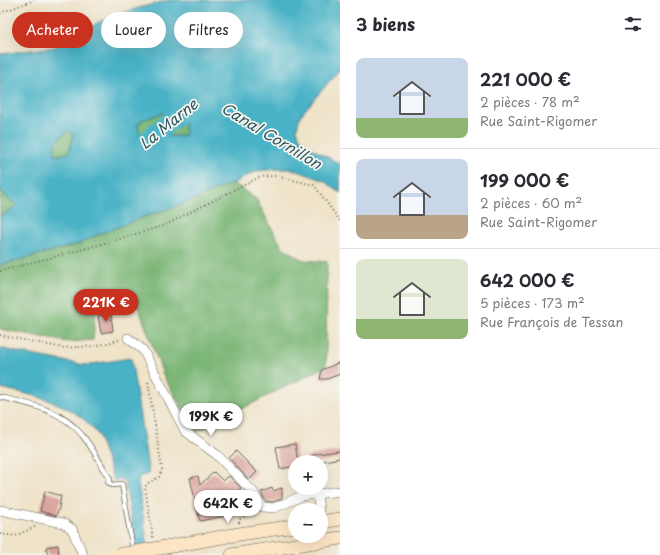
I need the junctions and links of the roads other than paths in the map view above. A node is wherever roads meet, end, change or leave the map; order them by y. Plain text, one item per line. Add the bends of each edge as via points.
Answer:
1 (128, 338) road end
2 (0, 397) edge
3 (340, 491) edge
4 (328, 493) edge
5 (310, 495) edge
6 (0, 510) edge
7 (340, 520) edge
8 (328, 521) edge
9 (288, 527) edge
10 (328, 537) edge
11 (340, 538) edge
12 (307, 543) edge
13 (293, 550) edge
14 (83, 555) edge
15 (118, 555) edge
16 (133, 555) edge
17 (232, 555) edge

1 - 5 street via 143,350 186,431 217,455 254,493 262,507 274,508
2 - 16 lane via 45,408 68,421 82,434 109,477 108,482 112,485 122,484
3 - 4 street
6 - 14 street via 63,524 72,529
7 - 8 main road
9 - 15 main road, bridge
10 - 11 main road
12 - 13 main road
13 - 17 main road

